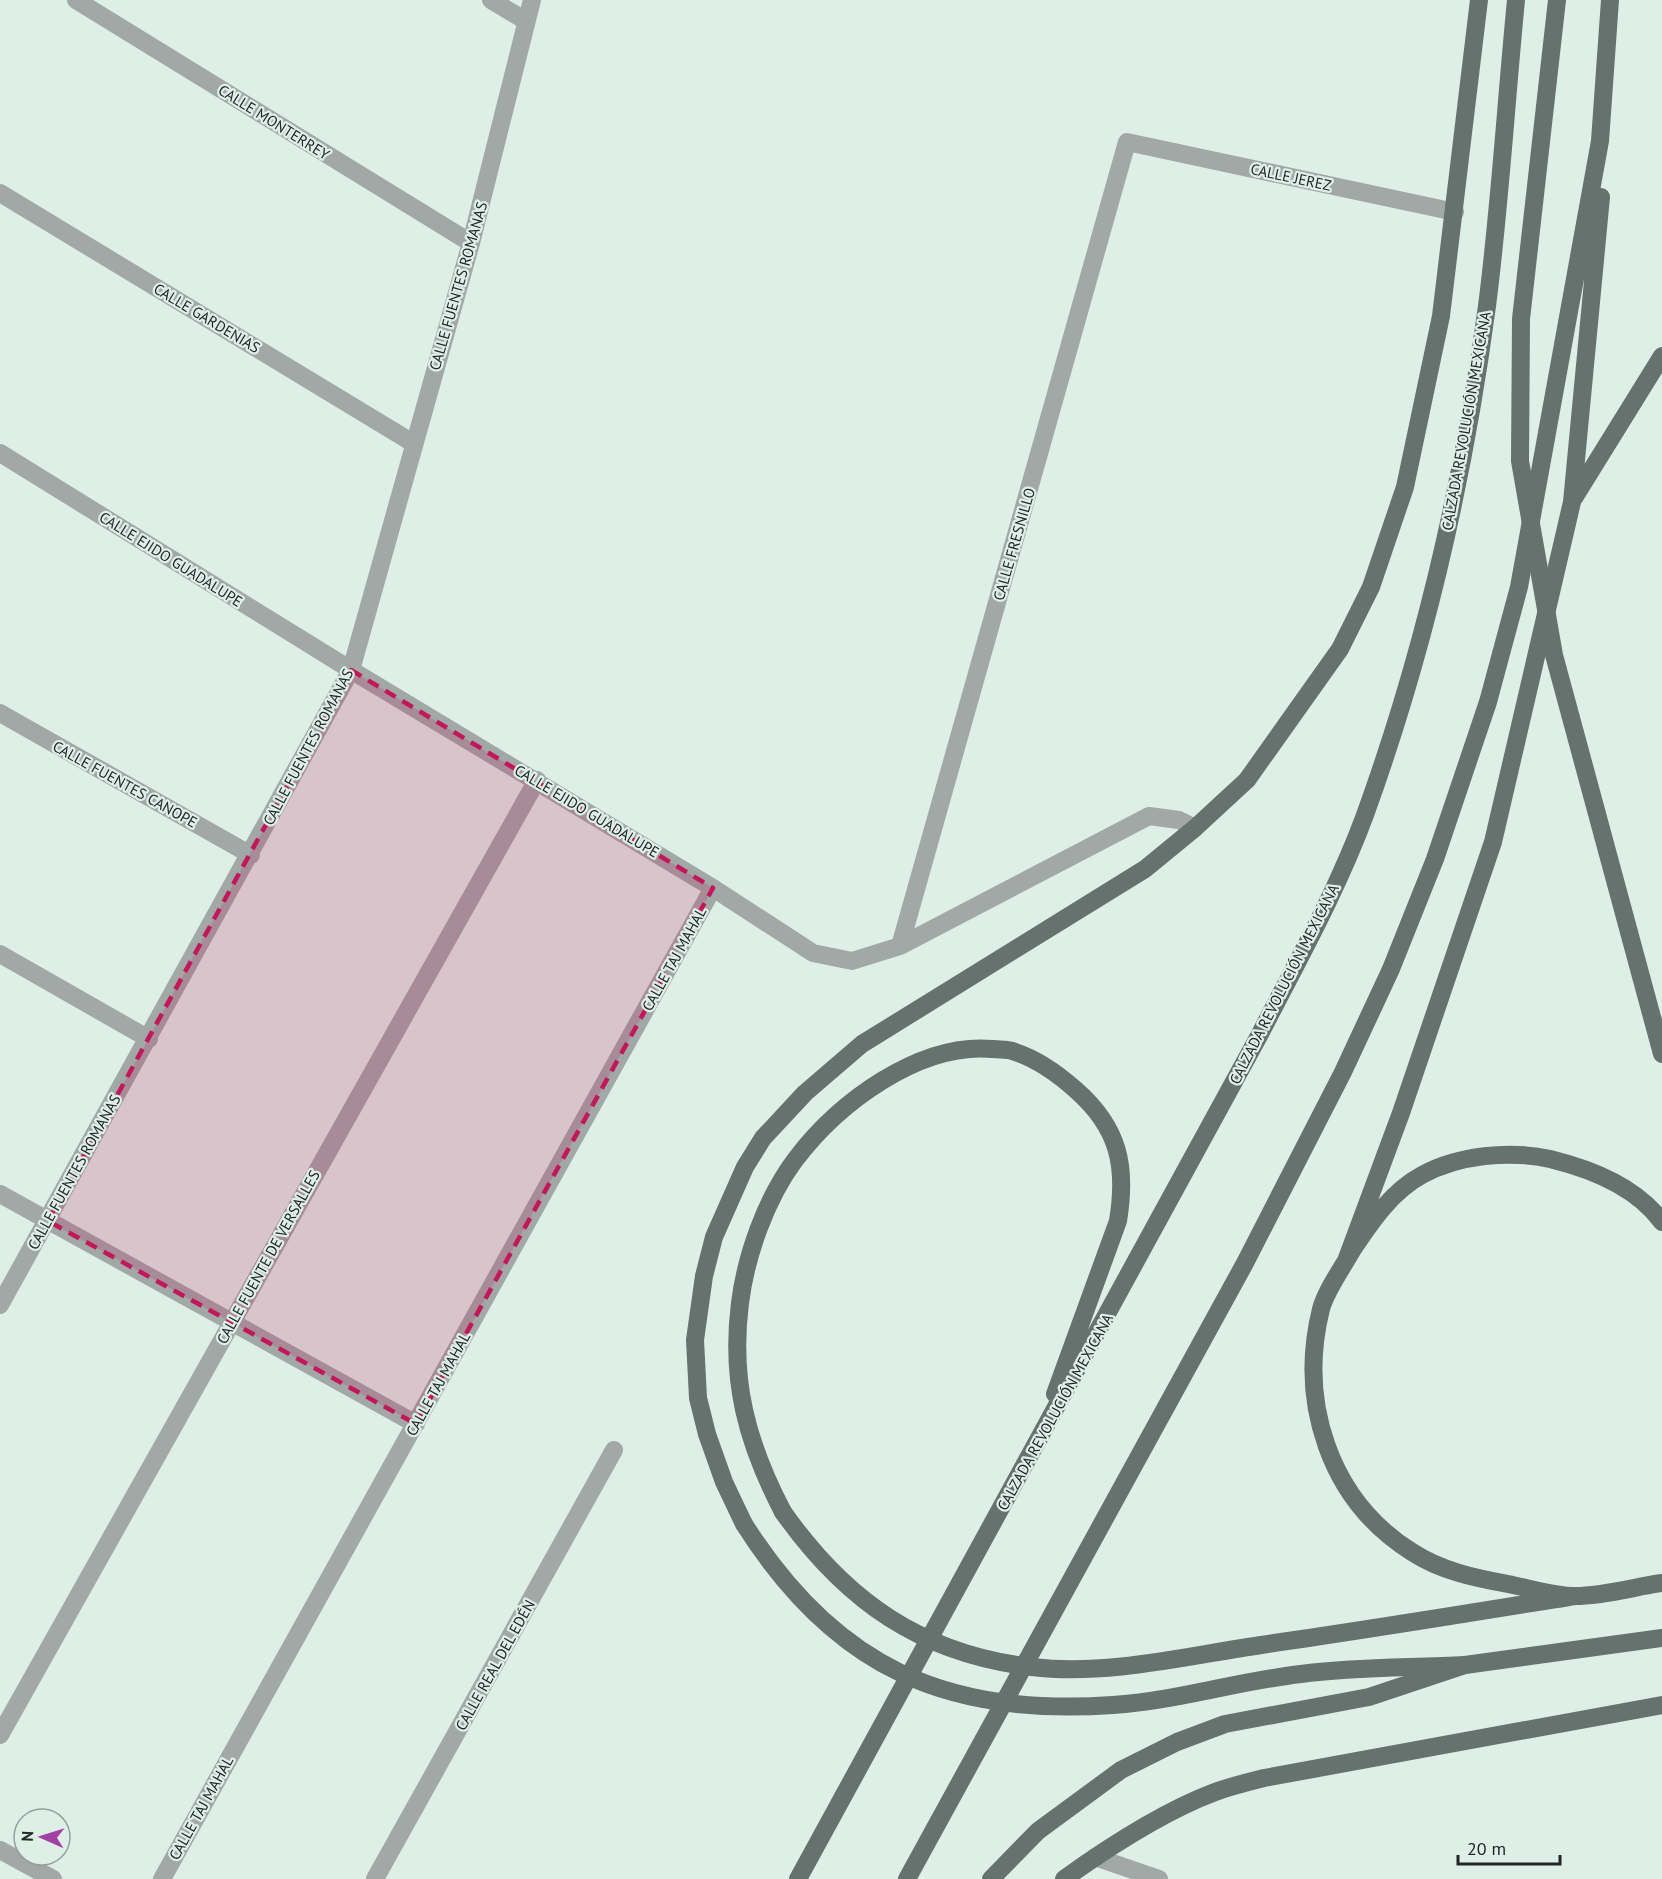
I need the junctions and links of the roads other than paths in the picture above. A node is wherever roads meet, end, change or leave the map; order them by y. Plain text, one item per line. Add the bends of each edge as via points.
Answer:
1 (76, 0) edge
2 (491, 0) edge
3 (532, 0) edge
4 (1479, 0) edge
5 (1516, 0) edge
6 (1557, 0) edge
7 (1610, 0) edge
8 (526, 21) junction
9 (1600, 141) junction
10 (1127, 142) joint
11 (0, 194) edge
12 (1455, 212) junction
13 (471, 243) junction
14 (1662, 356) edge
15 (413, 443) junction
16 (0, 453) edge
17 (1572, 502) junction
18 (351, 670) junction
19 (0, 713) edge
20 (537, 780) junction
21 (1195, 828) junction
22 (251, 855) junction
23 (714, 888) junction
24 (900, 946) junction
25 (0, 954) edge
26 (149, 1039) junction
27 (1662, 1054) edge
28 (0, 1194) edge
29 (48, 1221) junction
30 (1662, 1222) edge
31 (1346, 1261) junction
32 (0, 1305) edge
33 (231, 1322) junction
34 (416, 1424) junction
35 (614, 1450) dead end
36 (1034, 1453) junction
37 (1662, 1583) edge
38 (1575, 1596) junction
39 (1662, 1638) edge
40 (1465, 1665) junction
41 (1662, 1705) edge
42 (0, 1734) edge
43 (0, 1850) edge
44 (1095, 1857) junction
45 (798, 1876) edge
46 (53, 1879) edge
47 (162, 1879) edge
48 (375, 1879) edge
49 (907, 1879) edge
50 (991, 1879) edge
51 (1064, 1879) edge
52 (1159, 1879) edge

1 - 13 street, CALLE MONTERREY
2 - 8 street
3 - 8 street, CALLE FUENTES ROMANAS
4 - 12 main road
5 - 36 main road, CALZADA REVOLUCIÓN MEXICANA via 1486,306 1456,490 1425,616 1368,806 1329,899 1266,1024
6 - 27 main road, bridge via 1521,319 1520,461 1554,655
7 - 9 main road
8 - 13 street, CALLE FUENTES ROMANAS
9 - 17 main road via 1601,196
9 - 49 main road via 1519,586 1488,702 1435,859 1342,1072 1245,1263
10 - 12 street, CALLE JEREZ
10 - 24 street, CALLE FRESNILLO
11 - 15 street, CALLE GARDENIAS
12 - 21 main road via 1441,315 1405,487 1371,587 1340,649 1246,780
13 - 15 street, CALLE FUENTES ROMANAS
14 - 17 main road
15 - 18 street, CALLE FUENTES ROMANAS
16 - 18 street, CALLE EJIDO GUADALUPE
17 - 31 main road via 1492,842 1401,1113
18 - 20 street, CALLE EJIDO GUADALUPE
18 - 22 street, CALLE FUENTES ROMANAS
19 - 22 street, CALLE FUENTES CANOPE
20 - 23 street, CALLE EJIDO GUADALUPE
20 - 33 street, CALLE FUENTE DE VERSALLES
21 - 24 street, CALLE EJIDO GUADALUPE via 1179,820 1149,816
21 - 40 main road, bridge via 1145,869 862,1044 805,1092 763,1138 745,1167 714,1237 704,1276 696,1340 698,1398 707,1434 744,1524 786,1586 878,1664 962,1697 1024,1705 1113,1705 1302,1674
22 - 26 street, CALLE FUENTES ROMANAS
23 - 24 street, CALLE EJIDO GUADALUPE via 813,953 852,961
23 - 34 street, CALLE TAJ MAHAL
25 - 26 street
26 - 29 street, CALLE FUENTES ROMANAS
28 - 29 street
29 - 32 street, CALLE FUENTES ROMANAS
29 - 33 street
30 - 31 main road via 1652,1208 1603,1176 1528,1154 1491,1156 1422,1175 1370,1222
31 - 38 main road via 1322,1308 1313,1377 1315,1408 1329,1450 1353,1496 1388,1534 1413,1553 1467,1577
33 - 34 street
33 - 42 street, CALLE FUENTE DE VERSALLES
34 - 47 street, CALLE TAJ MAHAL
35 - 48 street, CALLE REAL DEL EDÉN
36 - 38 main road, bridge via 1118,1221 1123,1191 1119,1155 1097,1108 1064,1079 1014,1051 961,1048 912,1064 860,1096 795,1160 757,1233 739,1304 738,1388 763,1474 809,1549 841,1581 906,1631 954,1649 1032,1667 1112,1666
36 - 45 main road, CALZADA REVOLUCIÓN MEXICANA
37 - 38 main road
39 - 40 main road
40 - 50 main road, bridge via 1369,1696 1225,1724 1177,1742 1121,1770 1076,1803 1038,1831
41 - 44 main road via 1264,1778 1216,1792 1171,1812
43 - 46 street
44 - 51 main road
44 - 52 street

